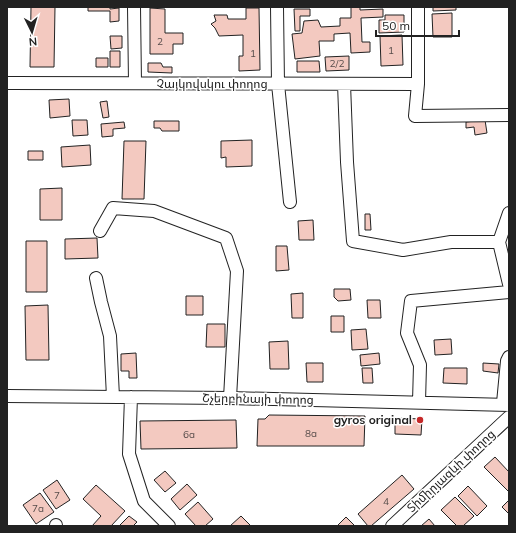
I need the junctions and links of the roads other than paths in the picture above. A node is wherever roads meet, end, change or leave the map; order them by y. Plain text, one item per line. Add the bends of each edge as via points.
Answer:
1 (134, 7) edge
2 (277, 7) edge
3 (418, 7) edge
4 (7, 83) edge
5 (135, 84) junction
6 (278, 84) junction
7 (344, 84) junction
8 (418, 84) junction
9 (509, 115) edge
10 (290, 202) dead end
11 (509, 213) edge
12 (100, 231) dead end
13 (499, 242) junction
14 (96, 278) dead end
15 (509, 284) edge
16 (509, 292) edge
17 (509, 357) edge
18 (7, 396) edge
19 (113, 397) junction
20 (131, 397) junction
21 (230, 398) junction
22 (419, 402) junction
23 (506, 404) edge
24 (509, 417) edge
25 (169, 526) edge
26 (392, 526) edge

1 - 5 street
2 - 6 street
3 - 8 street
4 - 5 street, Չայկովսկու փողոց
5 - 6 street, Չայկովսկու փողոց
6 - 7 street, Չայկովսկու փողոց
6 - 10 street
7 - 8 street, Չայկովսկու փողոց
7 - 13 street via 352,241 403,250 451,242
8 - 9 street via 415,116
11 - 13 street
12 - 21 street via 113,208 154,211 226,238 237,271
13 - 15 street
14 - 19 street via 110,336
16 - 22 street via 411,301 407,333 420,365
17 - 23 street
18 - 19 street, Շչերբինայի փողոց
19 - 20 street, Շչերբինայի փողոց
20 - 21 street, Շչերբինայի փողոց
20 - 25 street via 129,454 144,500
21 - 22 street, Շչերբինայի փողոց
22 - 23 street, Շչերբինայի փողոց
24 - 26 street, Տիմիրյազևի փողոց

